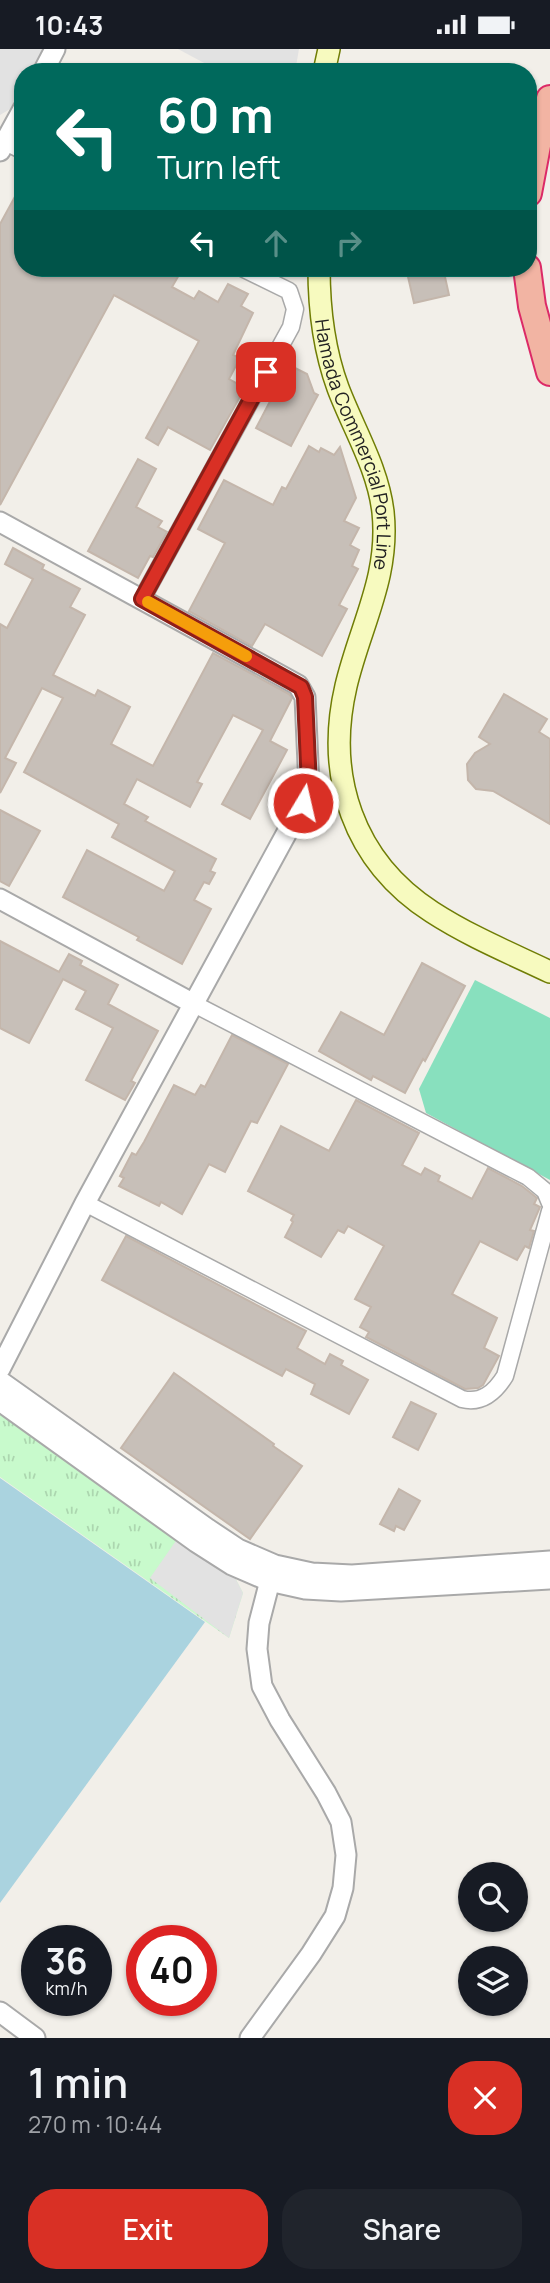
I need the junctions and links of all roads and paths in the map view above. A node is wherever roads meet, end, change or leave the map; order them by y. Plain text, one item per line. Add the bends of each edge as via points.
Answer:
1 (550, 99) edge
2 (537, 145) edge
3 (260, 277) edge
4 (319, 277) edge
5 (528, 277) edge
6 (550, 372) edge
7 (0, 522) edge
8 (142, 599) junction
9 (0, 899) edge
10 (550, 972) edge
11 (194, 1003) junction
12 (85, 1203) junction
13 (550, 1203) edge
14 (550, 1211) edge
15 (0, 1369) edge
16 (0, 1381) edge
17 (0, 1401) edge
18 (550, 1561) edge
19 (272, 1573) junction
20 (550, 1579) edge
21 (0, 2013) edge
22 (35, 2038) edge
23 (250, 2038) edge

1 - 2 highway
3 - 8 street via 289,291 295,309 291,327
4 - 10 main road, Hamada Commercial Port Line via 326,342 337,385 373,472 383,511 378,588 346,685 339,728 339,772 350,811 366,845 395,884 431,912
5 - 6 highway
7 - 8 street
8 - 11 street via 298,685 305,697 309,786 303,803
9 - 11 street
11 - 12 street
11 - 13 street via 528,1177 545,1191
12 - 14 street via 470,1401 487,1396 505,1376
12 - 15 street
16 - 19 street
17 - 19 street via 232,1565
18 - 19 street via 352,1574
19 - 20 street via 305,1589 341,1591
19 - 23 street via 259,1623 262,1686 341,1822 346,1855 335,1916
21 - 22 street

